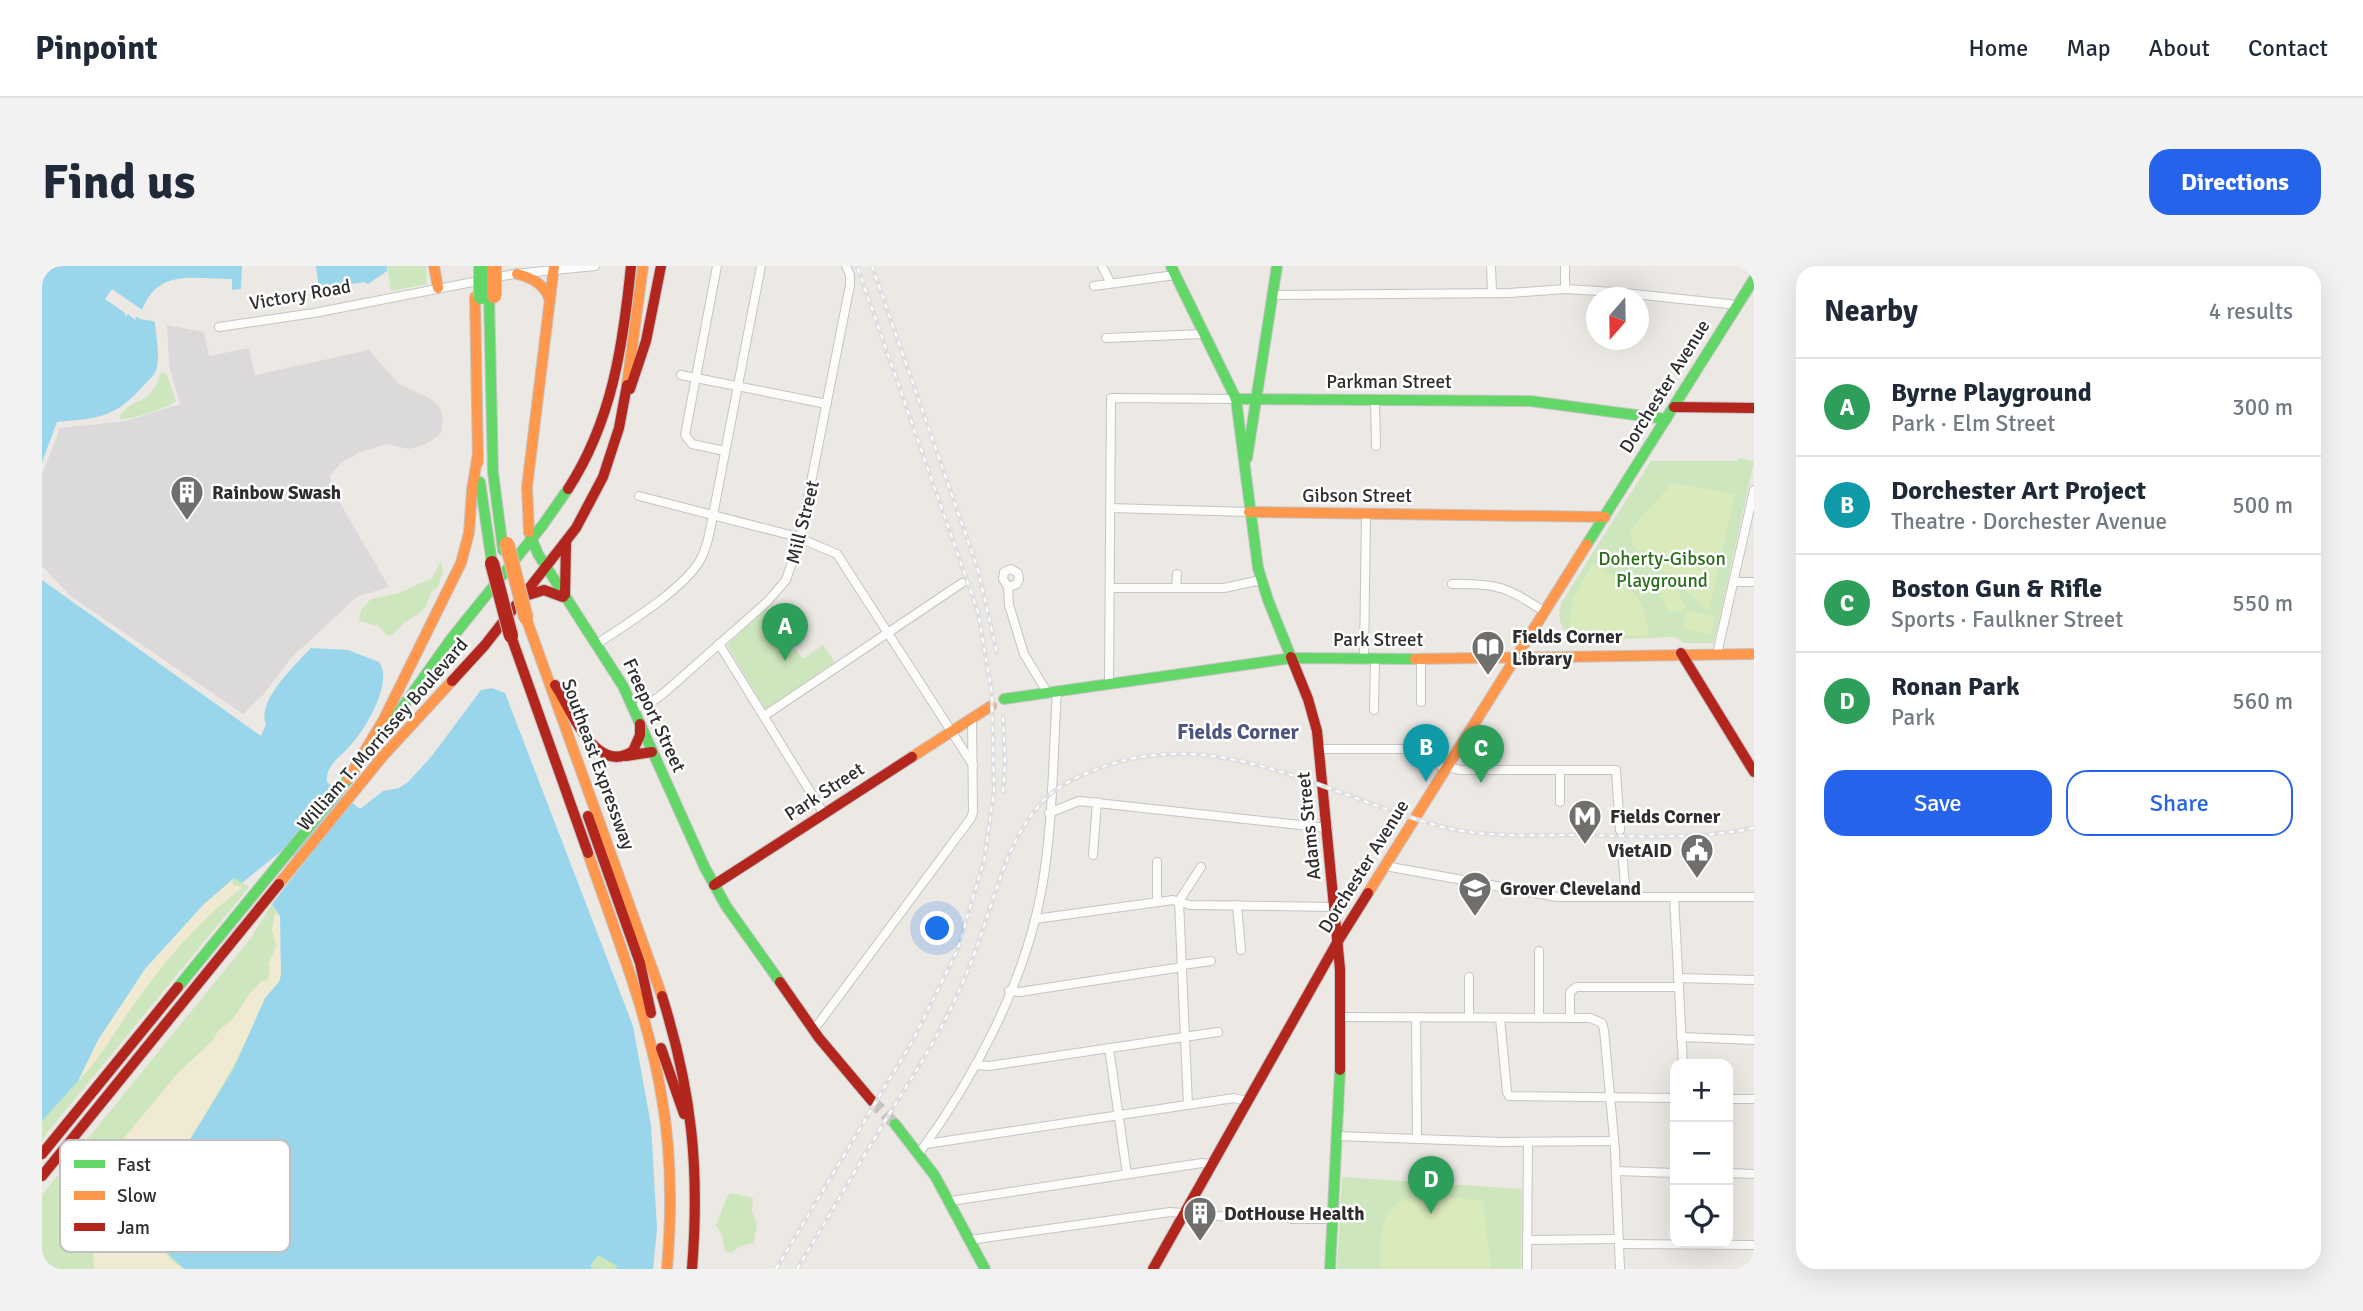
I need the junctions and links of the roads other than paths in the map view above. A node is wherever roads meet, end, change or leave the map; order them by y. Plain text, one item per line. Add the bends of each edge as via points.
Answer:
1 (434, 266) edge
2 (494, 266) edge
3 (594, 266) edge
4 (631, 266) edge
5 (643, 266) edge
6 (718, 266) edge
7 (761, 266) edge
8 (846, 266) edge
9 (1102, 266) edge
10 (1277, 266) edge
11 (1491, 266) edge
12 (1565, 266) edge
13 (480, 267) edge
14 (661, 267) edge
15 (553, 268) edge
16 (1173, 271) edge
17 (517, 274) junction
18 (1754, 279) edge
19 (1110, 282) junction
20 (1094, 286) dead end
21 (438, 288) junction
22 (1565, 289) junction
23 (1492, 292) junction
24 (1274, 295) junction
25 (485, 297) junction
26 (550, 301) junction
27 (1738, 305) junction
28 (219, 327) dead end
29 (1204, 334) junction
30 (1106, 338) dead end
31 (681, 375) dead end
32 (696, 378) junction
33 (739, 386) junction
34 (1236, 399) junction
35 (1256, 399) junction
36 (1375, 400) junction
37 (624, 404) junction
38 (827, 404) junction
39 (1754, 408) edge
40 (1670, 413) junction
41 (1240, 424) junction
42 (1376, 446) dead end
43 (726, 451) junction
44 (478, 453) junction
45 (1245, 475) junction
46 (1754, 489) edge
47 (639, 496) dead end
48 (1753, 501) edge
49 (1110, 508) junction
50 (1250, 512) junction
51 (713, 515) junction
52 (1366, 515) junction
53 (1605, 517) junction
54 (800, 538) junction
55 (531, 540) junction
56 (566, 542) junction
57 (500, 554) junction
58 (547, 568) junction
59 (1177, 573) dead end
60 (1261, 580) junction
61 (1734, 582) junction
62 (1754, 582) edge
63 (962, 583) dead end
64 (1452, 584) dead end
65 (1008, 587) dead end
66 (1110, 588) junction
67 (1176, 588) junction
68 (522, 598) junction
69 (565, 598) junction
70 (1545, 612) junction
71 (519, 627) junction
72 (888, 632) junction
73 (597, 644) junction
74 (719, 644) junction
75 (1681, 653) junction
76 (1717, 654) junction
77 (1754, 654) edge
78 (1292, 658) junction
79 (1370, 658) junction
80 (1421, 659) junction
81 (1516, 659) junction
82 (545, 672) junction
83 (1109, 683) junction
84 (1052, 691) junction
85 (1004, 699) dead end
86 (1421, 702) dead end
87 (990, 706) dead end
88 (634, 709) junction
89 (1374, 710) dead end
90 (764, 716) junction
91 (972, 718) junction
92 (640, 724) junction
93 (952, 732) junction
94 (1319, 750) junction
95 (652, 752) junction
96 (623, 757) junction
97 (973, 765) junction
98 (1447, 768) junction
99 (1560, 770) junction
100 (1754, 772) edge
101 (353, 783) junction
102 (1097, 802) junction
103 (1560, 802) dead end
104 (824, 814) junction
105 (1049, 814) junction
106 (1328, 828) junction
107 (1620, 830) tunnel mouth
108 (1093, 855) dead end
109 (1623, 861) tunnel mouth
110 (1157, 862) dead end
111 (1385, 866) junction
112 (1201, 867) dead end
113 (714, 885) junction
114 (1626, 897) junction
115 (1674, 897) junction
116 (1754, 897) edge
117 (1179, 901) junction
118 (256, 902) junction
119 (1157, 902) junction
120 (1237, 905) junction
121 (1336, 907) junction
122 (1035, 919) junction
123 (1338, 941) junction
124 (1241, 950) dead end
125 (1539, 951) dead end
126 (1211, 961) dead end
127 (1182, 966) junction
128 (1469, 977) dead end
129 (1754, 980) edge
130 (1679, 983) junction
131 (1009, 991) junction
132 (1341, 1017) junction
133 (1416, 1017) junction
134 (1469, 1017) junction
135 (1500, 1018) junction
136 (1539, 1018) junction
137 (1570, 1018) junction
138 (813, 1031) junction
139 (1217, 1032) dead end
140 (656, 1033) junction
141 (1185, 1036) junction
142 (1681, 1037) junction
143 (1754, 1040) edge
144 (1109, 1048) junction
145 (1683, 1059) edge
146 (975, 1065) junction
147 (1610, 1097) junction
148 (1670, 1098) edge
149 (1733, 1099) edge
150 (1754, 1099) edge
151 (873, 1101) tunnel mouth
152 (1247, 1101) junction
153 (1188, 1105) junction
154 (665, 1107) junction
155 (1119, 1115) junction
156 (895, 1124) tunnel mouth
157 (1336, 1136) junction
158 (1417, 1139) junction
159 (69, 1140) edge
160 (1614, 1141) junction
161 (1528, 1142) junction
162 (695, 1146) junction
163 (923, 1148) junction
164 (60, 1152) edge
165 (42, 1154) edge
166 (1212, 1164) junction
167 (1616, 1171) junction
168 (1670, 1173) edge
169 (1733, 1173) edge
170 (1128, 1174) junction
171 (1754, 1174) edge
172 (42, 1175) edge
173 (951, 1201) junction
174 (1184, 1213) junction
175 (1229, 1217) dead end
176 (1291, 1219) dead end
177 (1332, 1219) junction
178 (971, 1240) junction
179 (1527, 1240) junction
180 (1619, 1242) junction
181 (1754, 1245) edge
182 (667, 1269) edge
183 (692, 1269) edge
184 (985, 1269) edge
185 (1153, 1269) edge
186 (1330, 1269) edge
187 (1527, 1269) edge
188 (1620, 1269) edge

1 - 21 main road
2 - 25 main road, Southeast Expressway, bridge
3 - 15 street, Victory Road
4 - 55 main road, William T. Morrissey Boulevard via 616,373 604,419 579,474
5 - 37 main road, William T. Morrissey Boulevard
6 - 32 street
7 - 33 street
8 - 38 street, Mill Street via 850,285
9 - 19 street
10 - 24 main road, Adams Street
11 - 23 street
12 - 22 street
13 - 25 main road, Southeast Expressway
14 - 37 main road via 646,341
15 - 17 street, Victory Road
15 - 26 main road, Freeport Street
16 - 19 street
16 - 29 main road, Adams Street
17 - 21 street, Victory Road
17 - 26 main road via 540,283
18 - 27 main road, Dorchester Avenue
19 - 20 street
21 - 28 street, Victory Road
22 - 23 street
22 - 27 street
23 - 24 street
24 - 35 main road, Adams Street
25 - 44 main road, Southeast Expressway
25 - 57 main road, Southeast Expressway
26 - 55 main road, Freeport Street via 528,478
27 - 40 main road, Dorchester Avenue
29 - 30 street
29 - 34 main road, Adams Street
31 - 32 street
32 - 33 street
32 - 43 street via 686,439
33 - 38 street
33 - 43 street
34 - 35 main road, Parkman Street
34 - 41 main road, Adams Street
34 - 49 street, Parkman Street via 1111,398
35 - 36 main road, Parkman Street
35 - 41 main road, Adams Street
35 - 45 main road, Adams Street
36 - 40 main road, Parkman Street via 1535,401
36 - 42 street
37 - 56 main road, William T. Morrissey Boulevard via 603,477
38 - 54 street, Mill Street
39 - 40 main road, Parkman Street
40 - 53 main road, Dorchester Avenue
41 - 45 main road, Adams Street
43 - 51 street
44 - 57 main road, Southeast Expressway via 482,507
44 - 101 main road via 461,563
45 - 50 main road, Adams Street
46 - 48 street
47 - 51 street
48 - 61 street
49 - 50 street, Gibson Street
49 - 66 street
50 - 52 main road, Gibson Street
50 - 60 main road, Adams Street
51 - 54 street
51 - 73 street via 704,552 694,569 655,604
52 - 53 main road, Gibson Street
52 - 79 street
53 - 70 main road, Dorchester Avenue
54 - 72 street via 839,556
54 - 74 street, Mill Street via 781,587
55 - 58 main road, Freeport Street
55 - 101 main road, William T. Morrissey Boulevard via 448,642
56 - 58 main road, William T. Morrissey Boulevard
56 - 69 main road
57 - 71 main road, Southeast Expressway, bridge
57 - 71 main road, Southeast Expressway, bridge
58 - 68 main road, William T. Morrissey Boulevard
58 - 69 main road, Freeport Street
59 - 67 street
60 - 67 street via 1224,588
60 - 78 main road, Adams Street
61 - 62 street
61 - 76 street
63 - 72 street
64 - 70 street via 1503,587
65 - 84 street via 1024,654
66 - 67 street
66 - 83 street
68 - 69 main road via 544,589
68 - 101 main road, William T. Morrissey Boulevard via 477,654
69 - 73 main road, Freeport Street
70 - 81 main road, Dorchester Avenue
71 - 82 main road, Southeast Expressway
71 - 140 main road
71 - 154 main road, Southeast Expressway via 636,991
72 - 90 street
72 - 93 street
73 - 88 main road, Freeport Street
74 - 88 street, Mill Street via 658,698
74 - 90 street
75 - 76 main road, Park Street
75 - 81 main road, Park Street
75 - 100 main road
76 - 77 main road, Park Street
78 - 79 main road, Park Street
78 - 83 main road, Park Street
78 - 94 main road, Adams Street via 1312,710
79 - 80 main road, Park Street
79 - 89 street
80 - 81 main road, Park Street
80 - 86 street
81 - 98 main road, Dorchester Avenue
82 - 96 main road via 591,743 606,754
82 - 162 main road, Southeast Expressway via 669,1012
83 - 84 main road, Park Street
84 - 85 main road, Park Street
84 - 105 street
87 - 91 main road, Park Street
88 - 92 main road, Freeport Street
90 - 104 street
91 - 93 main road, Park Street
91 - 97 street
92 - 95 main road, Freeport Street
92 - 96 main road via 639,743
93 - 97 street
93 - 104 main road, Park Street
94 - 98 street via 1411,749
94 - 106 main road, Adams Street
95 - 96 main road
95 - 113 main road, Freeport Street
97 - 138 street via 971,818
98 - 99 street
98 - 111 main road, Dorchester Avenue
99 - 103 street
99 - 107 street via 1616,770
101 - 118 main road, William T. Morrissey Boulevard
102 - 105 street via 1074,801
102 - 106 street
102 - 108 street
104 - 113 main road, Park Street
105 - 122 street
106 - 121 main road, Adams Street
109 - 114 street
110 - 119 street
111 - 114 street via 1557,897
111 - 123 main road, Dorchester Avenue
112 - 117 street
113 - 138 main road, Freeport Street
114 - 115 street
115 - 116 street
115 - 130 street
117 - 119 street
117 - 120 street
117 - 127 street
118 - 159 main road, William T. Morrissey Boulevard
118 - 165 main road, William T. Morrissey Boulevard
119 - 122 street
120 - 121 street
120 - 124 street
121 - 123 main road, Adams Street
122 - 131 street
123 - 132 main road, Adams Street
123 - 152 main road, Dorchester Avenue
125 - 136 street
126 - 127 street
127 - 131 street
127 - 141 street
128 - 134 street
129 - 130 street
130 - 137 street via 1574,988
130 - 142 street
131 - 146 street
132 - 133 street
132 - 157 main road, Adams Street
133 - 134 street
133 - 158 street
134 - 135 street
135 - 136 street
135 - 147 street via 1508,1095
136 - 137 street
137 - 147 street via 1593,1018 1605,1030
138 - 151 main road, Freeport Street
139 - 141 street
140 - 154 main road
140 - 162 main road
141 - 144 street
141 - 153 street
142 - 143 street
142 - 145 street
144 - 146 street
144 - 155 street
146 - 163 street
147 - 148 street
147 - 160 street
149 - 150 street
152 - 153 street via 1234,1098
152 - 166 main road, Dorchester Avenue
153 - 155 street
154 - 182 main road, Southeast Expressway via 672,1180
155 - 163 street
155 - 170 street
156 - 163 main road
157 - 158 street
157 - 177 main road, Adams Street
158 - 161 street
160 - 161 street
160 - 167 street
161 - 179 street
162 - 183 main road, Southeast Expressway
163 - 173 main road
164 - 172 main road, William T. Morrissey Boulevard
166 - 170 street
166 - 174 main road, Dorchester Avenue
167 - 168 street
167 - 180 street
169 - 171 street
170 - 173 street
173 - 178 main road
174 - 175 street
174 - 178 street
174 - 185 main road, Dorchester Avenue
176 - 177 street
177 - 186 main road, Adams Street
178 - 184 main road
179 - 180 street
179 - 187 street
180 - 181 street
180 - 188 street

